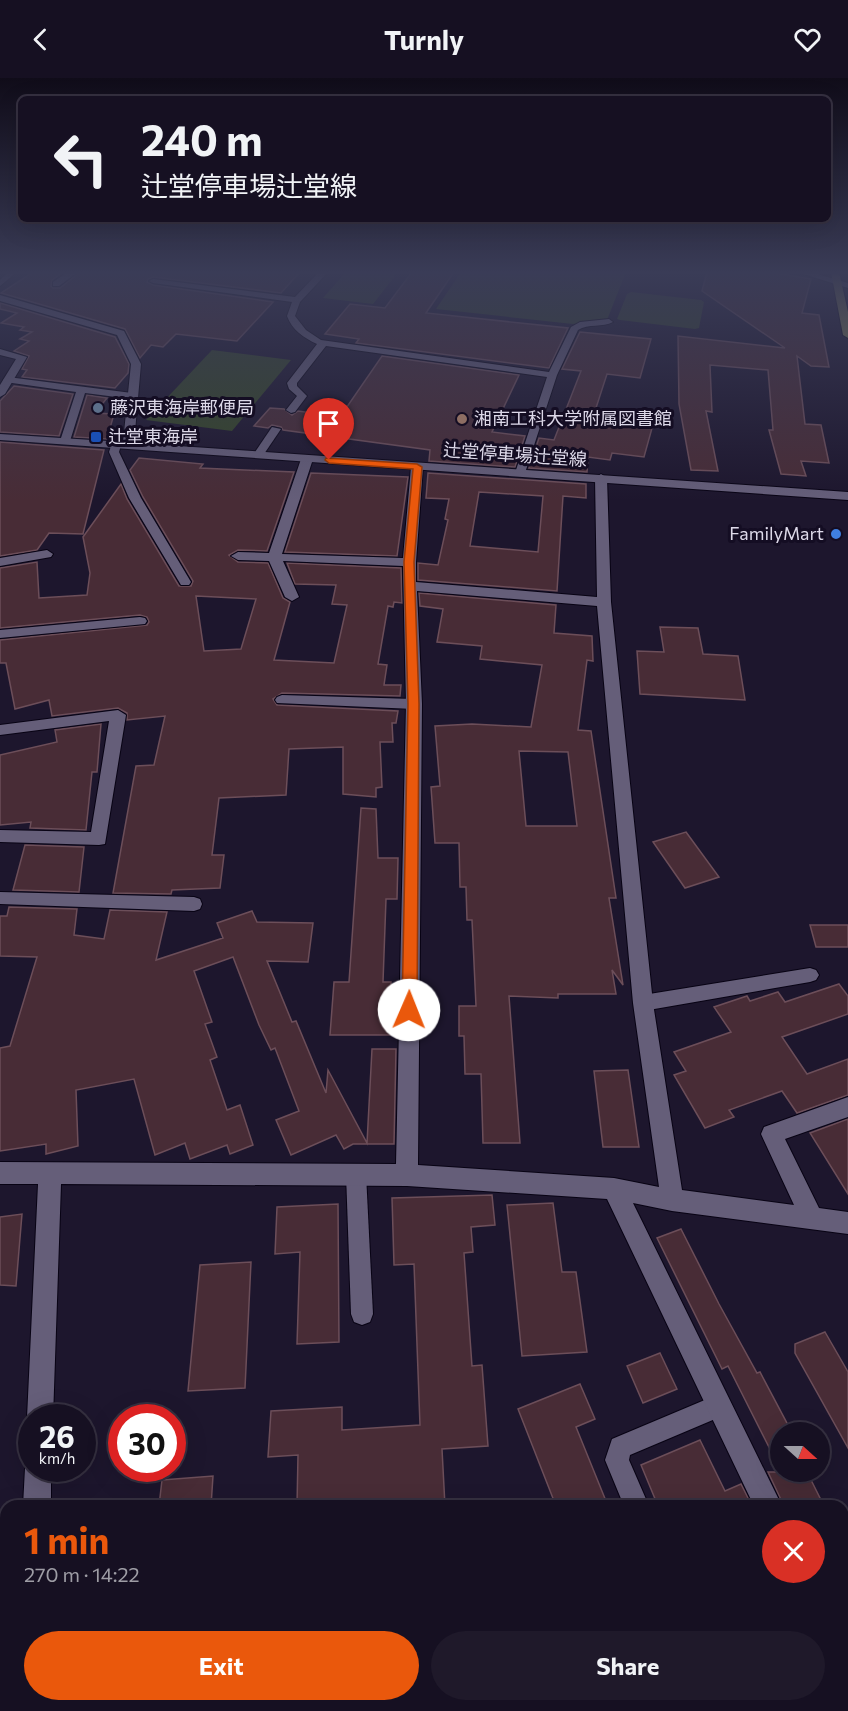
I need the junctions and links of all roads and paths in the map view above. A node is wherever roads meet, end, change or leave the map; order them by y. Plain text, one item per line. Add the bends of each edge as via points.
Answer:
1 (128, 348) edge
2 (319, 348) edge
3 (360, 348) edge
4 (565, 348) edge
5 (0, 352) edge
6 (552, 375) junction
7 (8, 380) junction
8 (81, 390) junction
9 (0, 394) edge
10 (132, 396) junction
11 (291, 410) dead end
12 (276, 429) dead end
13 (0, 437) edge
14 (65, 441) junction
15 (122, 445) junction
16 (258, 455) junction
17 (307, 459) junction
18 (417, 467) junction
19 (520, 473) junction
20 (601, 478) junction
21 (848, 496) edge
22 (47, 554) dead end
23 (238, 556) dead end
24 (274, 557) junction
25 (0, 562) edge
26 (409, 562) junction
27 (185, 582) dead end
28 (410, 586) junction
29 (292, 597) dead end
30 (604, 602) junction
31 (140, 621) dead end
32 (0, 633) edge
33 (282, 700) dead end
34 (414, 704) junction
35 (0, 730) edge
36 (0, 836) edge
37 (0, 898) edge
38 (194, 904) dead end
39 (810, 975) dead end
40 (644, 1004) junction
41 (848, 1107) edge
42 (50, 1172) junction
43 (0, 1173) edge
44 (356, 1174) junction
45 (407, 1175) junction
46 (614, 1190) junction
47 (672, 1200) junction
48 (812, 1219) junction
49 (848, 1223) edge
50 (362, 1314) dead end
51 (41, 1404) edge
52 (719, 1406) junction
53 (38, 1482) edge
54 (37, 1500) edge
55 (634, 1500) edge
56 (765, 1500) edge

1 - 10 street via 136,364
2 - 11 lane via 292,383 302,396
3 - 6 lane
4 - 6 lane
5 - 7 street via 22,357
6 - 19 lane
7 - 8 lane
7 - 9 street
8 - 10 lane
8 - 14 lane
10 - 15 street
12 - 16 lane
13 - 14 street, 辻堂停車場辻堂線
14 - 15 street, 辻堂停車場辻堂線
15 - 16 street, 辻堂停車場辻堂線
15 - 27 lane via 114,452 135,498
16 - 17 street, 辻堂停車場辻堂線
17 - 18 street, 辻堂停車場辻堂線
17 - 24 street
18 - 19 street, 辻堂停車場辻堂線
18 - 26 street
19 - 20 street, 辻堂停車場辻堂線
20 - 21 street, 辻堂停車場辻堂線
20 - 30 street
22 - 25 lane
23 - 24 street
24 - 26 street
24 - 29 street
26 - 28 street
28 - 30 street
28 - 34 street
30 - 40 street
31 - 32 street
33 - 34 lane
34 - 45 street
35 - 36 street via 118,715 99,839
37 - 38 lane
39 - 40 lane
40 - 47 street
41 - 48 street via 772,1134
42 - 43 street
42 - 44 street
42 - 51 street
44 - 45 street
44 - 50 lane
45 - 46 street
46 - 47 street
46 - 52 street
47 - 48 street
48 - 49 street
52 - 55 lane via 620,1447 617,1460
52 - 56 street
53 - 54 street

